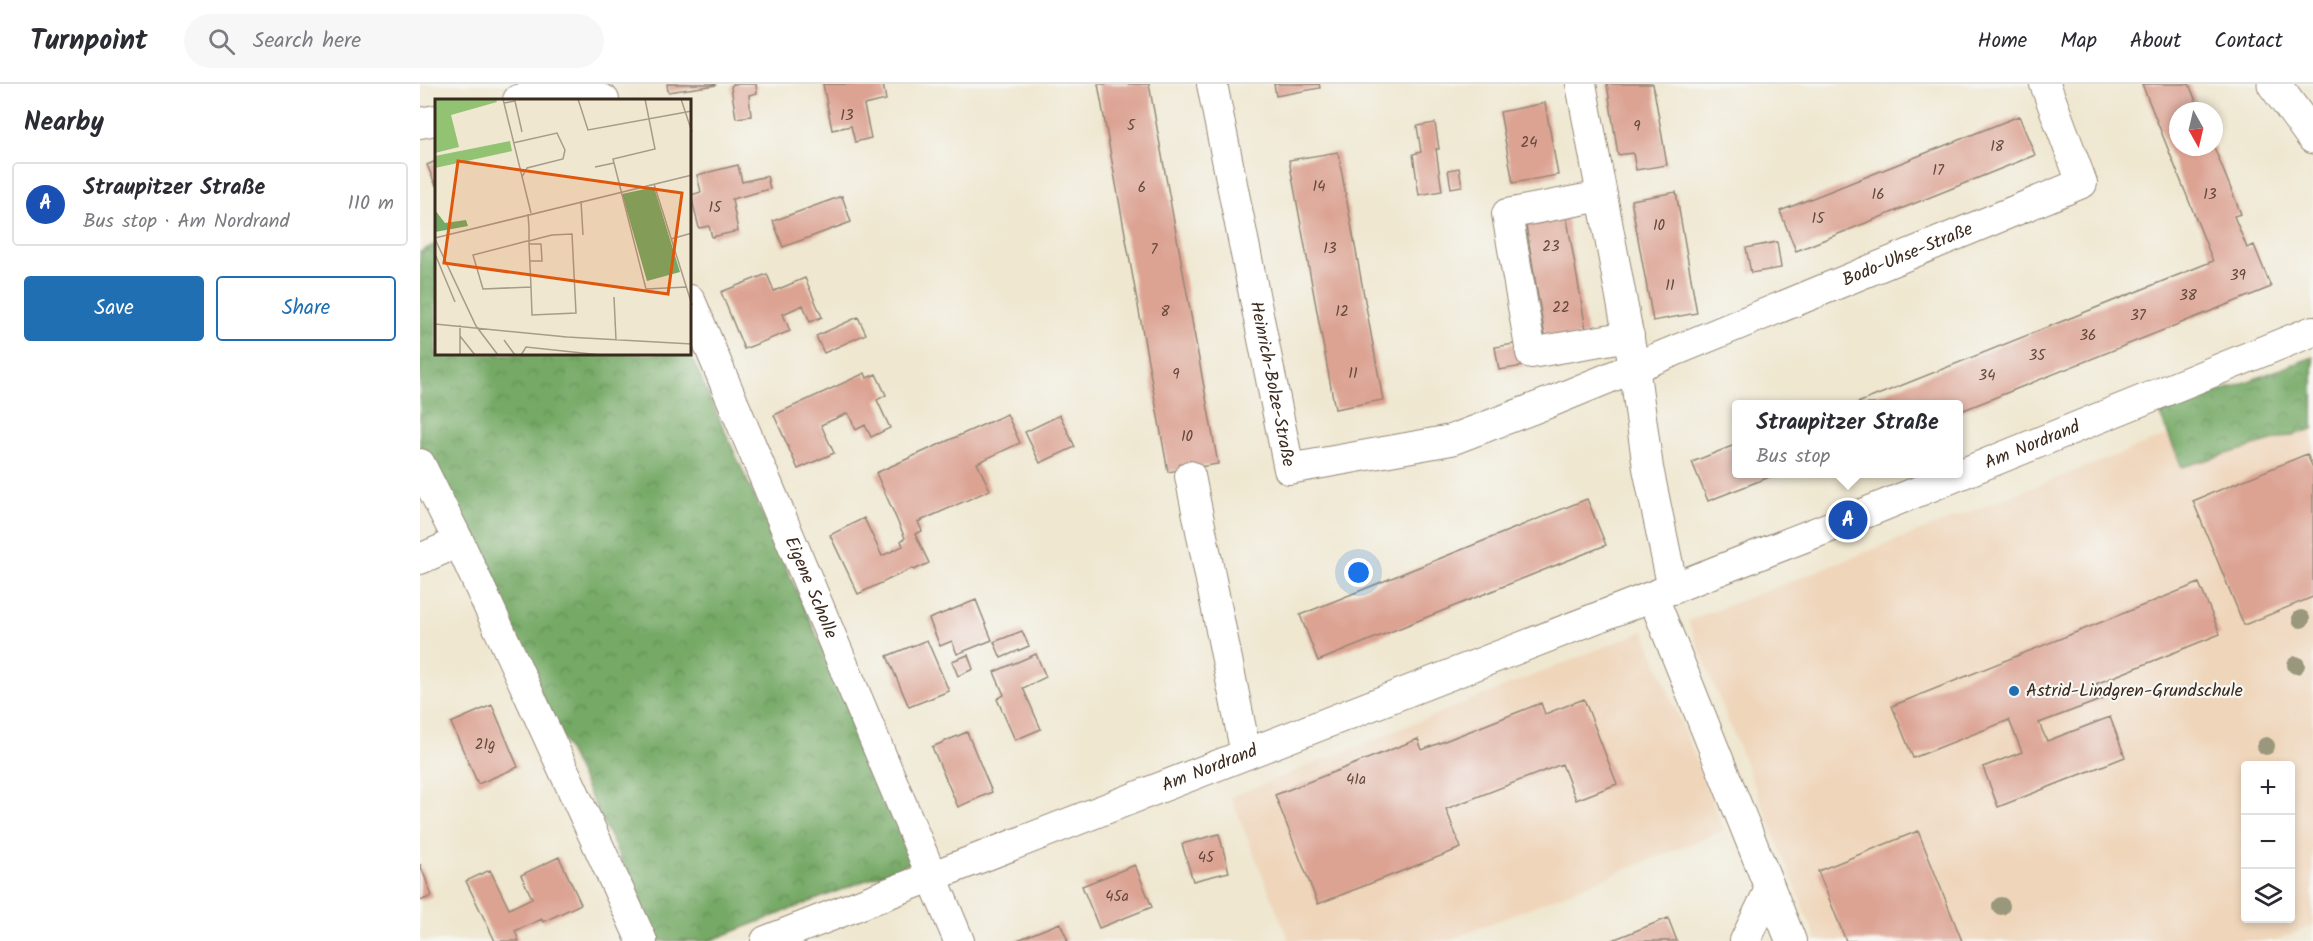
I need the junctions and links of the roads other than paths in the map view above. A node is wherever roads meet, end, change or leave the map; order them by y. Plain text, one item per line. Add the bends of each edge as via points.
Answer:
1 (1212, 84) edge
2 (1581, 84) edge
3 (2045, 84) edge
4 (2274, 84) edge
5 (522, 99) edge
6 (602, 99) edge
7 (435, 120) edge
8 (420, 123) edge
9 (2313, 137) edge
10 (1602, 196) junction
11 (692, 305) edge
12 (2313, 331) edge
13 (1629, 336) junction
14 (1634, 366) junction
15 (420, 464) edge
16 (1963, 473) edge
17 (1190, 476) dead end
18 (1951, 478) edge
19 (459, 542) junction
20 (420, 560) edge
21 (1663, 593) junction
22 (1246, 754) junction
23 (933, 876) junction
24 (1770, 889) junction
25 (642, 941) edge
26 (766, 941) edge
27 (959, 941) edge
28 (1745, 941) edge
29 (1791, 941) edge

1 - 14 street, Heinrich-Bolze-Straße via 1289,469 1451,440
2 - 10 street
3 - 14 street, Bodo-Uhse-Straße via 2082,183
4 - 9 main road
5 - 6 street via 556,91 587,93
7 - 8 street
10 - 13 street
10 - 13 street via 1507,214 1531,353
11 - 23 street, Eigene Scholle
12 - 16 street, Am Nordrand
13 - 14 street
14 - 21 street
15 - 19 street
17 - 22 street
18 - 21 street, Am Nordrand
19 - 20 street
19 - 25 street
21 - 22 street, Am Nordrand
21 - 24 street
22 - 23 street, Am Nordrand
23 - 26 street, Am Nordrand
23 - 27 street, Eigene Scholle
24 - 28 street
24 - 29 street

